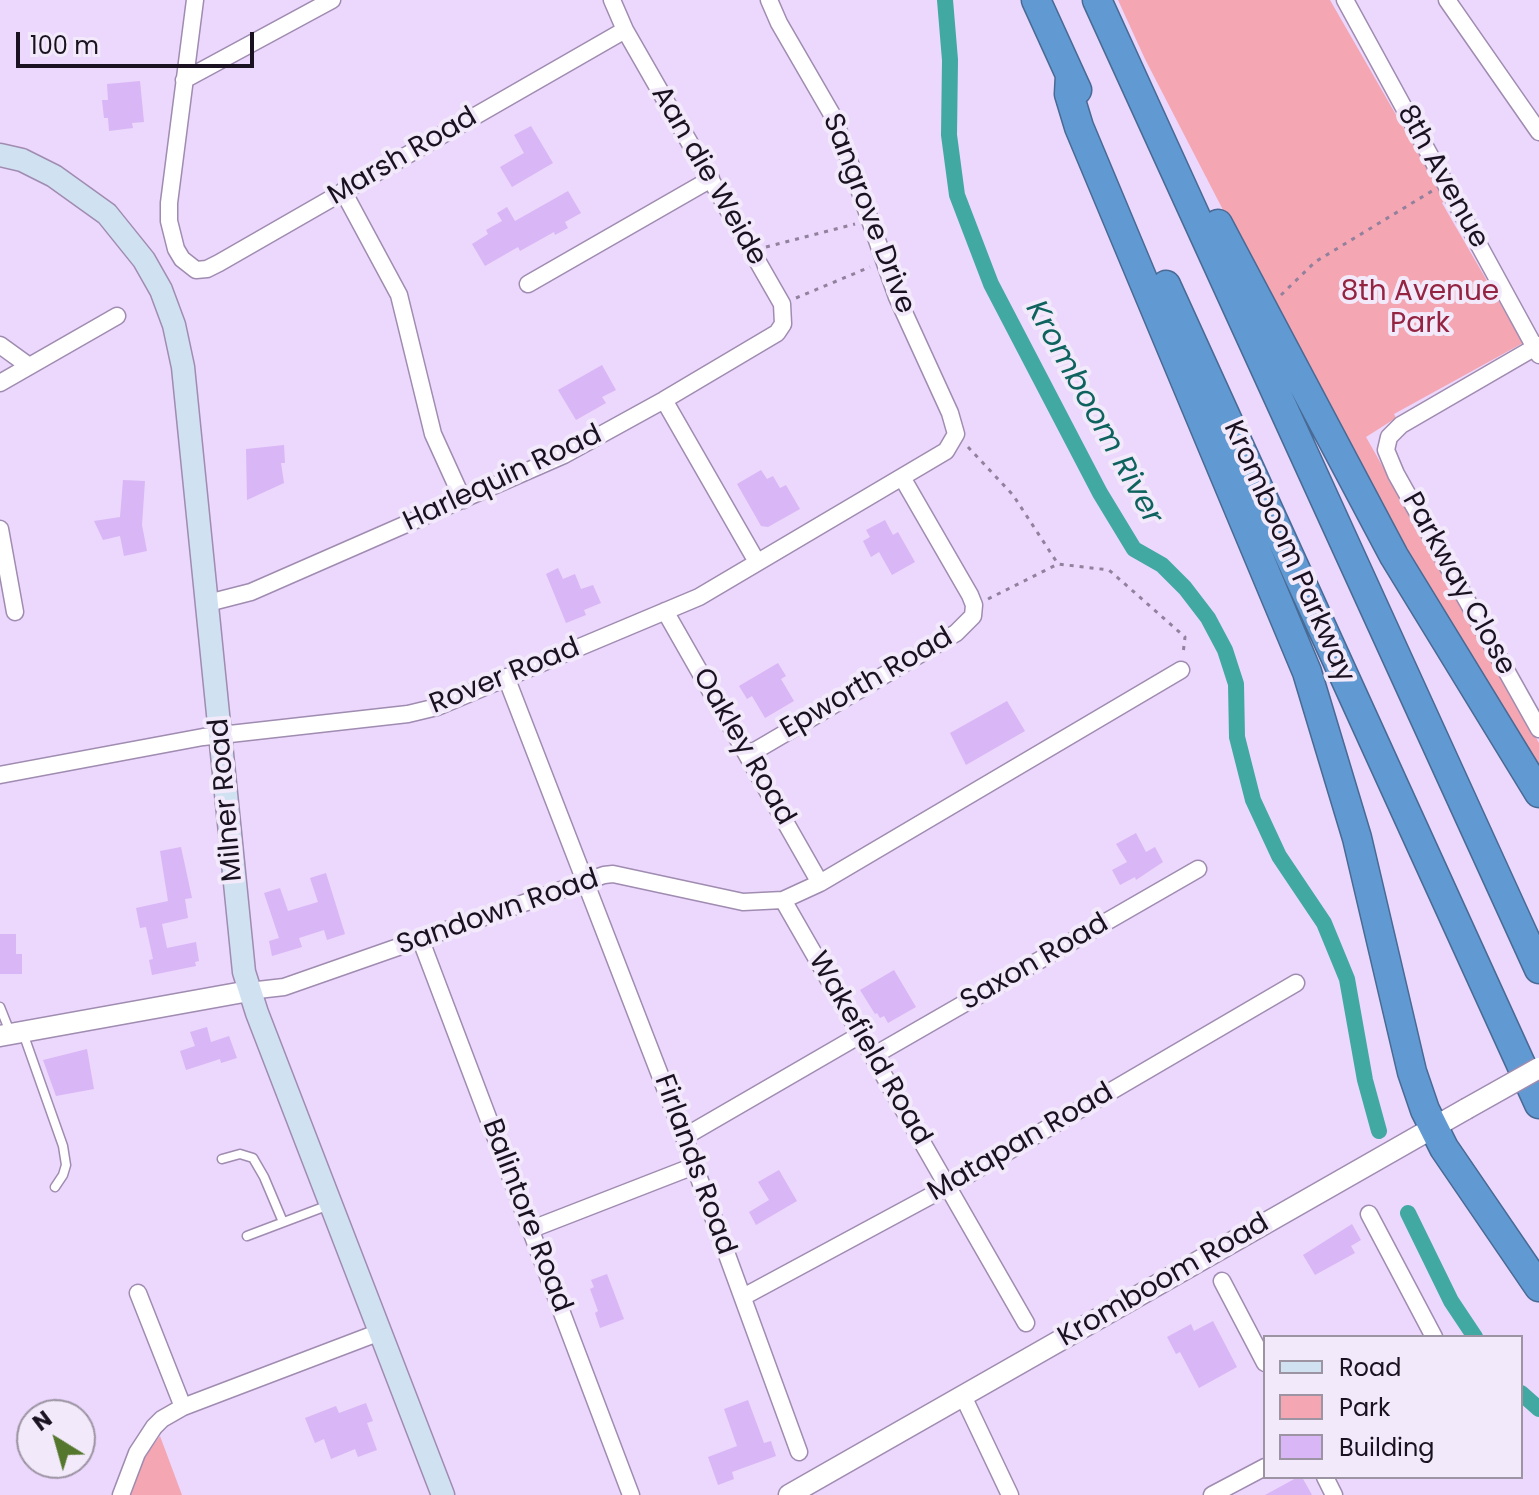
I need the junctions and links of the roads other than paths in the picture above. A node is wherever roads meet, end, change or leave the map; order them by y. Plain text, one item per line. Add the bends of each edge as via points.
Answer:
1 (195, 0) edge
2 (332, 0) edge
3 (612, 0) edge
4 (769, 0) edge
5 (1036, 0) edge
6 (1099, 0) edge
7 (1345, 0) edge
8 (1447, 0) edge
9 (625, 30) junction
10 (1070, 75) junction
11 (184, 80) junction
12 (1539, 132) edge
13 (0, 155) edge
14 (711, 179) junction
15 (343, 191) junction
16 (528, 284) dead end
17 (117, 316) dead end
18 (783, 324) joint
19 (0, 345) edge
20 (1538, 349) edge
21 (29, 366) junction
22 (0, 383) edge
23 (664, 400) junction
24 (956, 434) joint
25 (903, 479) junction
26 (463, 500) junction
27 (0, 529) edge
28 (757, 562) junction
29 (208, 603) junction
30 (665, 611) junction
31 (15, 612) dead end
32 (1181, 670) road end
33 (506, 677) junction
34 (1539, 729) edge
35 (221, 735) junction
36 (748, 755) junction
37 (0, 775) edge
38 (1539, 793) edge
39 (1198, 869) dead end
40 (585, 880) junction
41 (820, 883) junction
42 (783, 900) junction
43 (420, 938) junction
44 (1539, 969) edge
45 (1296, 983) dead end
46 (249, 991) junction
47 (0, 1007) edge
48 (11, 1034) edge
49 (860, 1035) junction
50 (873, 1056) junction
51 (1539, 1068) edge
52 (1539, 1104) edge
53 (1422, 1134) junction
54 (684, 1137) junction
55 (222, 1159) dead end
56 (694, 1166) junction
57 (55, 1187) dead end
58 (947, 1187) junction
59 (331, 1204) junction
60 (1369, 1214) dead end
61 (283, 1222) junction
62 (532, 1229) junction
63 (247, 1236) dead end
64 (1222, 1281) dead end
65 (1539, 1287) edge
66 (138, 1293) dead end
67 (743, 1297) junction
68 (1026, 1323) dead end
69 (380, 1332) junction
70 (1433, 1335) edge
71 (1263, 1359) edge
72 (963, 1396) junction
73 (183, 1407) junction
74 (799, 1452) dead end
75 (1263, 1468) edge
76 (121, 1495) edge
77 (443, 1495) edge
78 (631, 1495) edge
79 (789, 1495) edge
80 (1010, 1495) edge
81 (1212, 1495) edge

1 - 11 street
2 - 11 street
3 - 9 street
4 - 24 street, Sangrove Drive via 834,118 897,297
5 - 10 highway, Kromboom Parkway
6 - 38 highway via 1394,556
6 - 44 highway, Kromboom Parkway
7 - 20 street, 8th Avenue
8 - 12 street
9 - 14 street, Aan die Weide
9 - 15 street, Marsh Road
10 - 52 highway, Kromboom Parkway
10 - 53 highway via 1069,94 1079,127 1307,672 1357,838 1415,1080
11 - 15 street, Marsh Road via 169,203 171,236 182,259 196,270 207,269
13 - 29 main road, Milner Road via 39,167 86,196 121,230 161,290 183,367
14 - 16 street
14 - 18 street, Aan die Weide via 782,304
15 - 26 street via 399,295 433,434
17 - 21 street
18 - 23 street, Harlequin Road via 765,342
19 - 21 street
20 - 34 street, Parkway Close via 1401,425 1389,437 1386,450
21 - 22 street
23 - 26 street, Harlequin Road via 564,455
23 - 28 street
24 - 25 street, Rover Road via 939,458
25 - 28 street, Rover Road
25 - 36 street, Epworth Road via 974,605 973,616 956,633
26 - 29 street, Harlequin Road via 251,592
27 - 31 street
28 - 30 street, Rover Road
29 - 35 main road, Milner Road
30 - 33 street, Rover Road
30 - 36 street, Oakley Road
32 - 41 street, Sandown Road
33 - 35 street, Rover Road via 423,712
33 - 40 street, Firlands Road
35 - 37 street, Rover Road
35 - 46 main road, Milner Road
36 - 41 street, Oakley Road
39 - 50 street, Saxon Road
40 - 42 street, Sandown Road via 613,874 743,902
40 - 43 street, Sandown Road
40 - 54 street, Firlands Road
41 - 42 street, Sandown Road
42 - 49 street, Wakefield Road
43 - 46 street, Sandown Road via 284,987
43 - 62 street, Balintore Road
45 - 58 street, Matapan Road
46 - 48 street, Sandown Road
46 - 59 main road, Milner Road
47 - 48 lane
48 - 57 lane via 63,1146 66,1165
49 - 50 street, Wakefield Road
49 - 54 street
50 - 58 street, Wakefield Road
51 - 53 street, Kromboom Road, bridge
53 - 65 highway via 1444,1148
53 - 72 street, Kromboom Road
54 - 56 street, Firlands Road
55 - 61 lane via 240,1154 253,1158
56 - 62 street
56 - 67 street, Firlands Road
58 - 67 street, Matapan Road
58 - 68 street, Wakefield Road
59 - 61 lane
59 - 69 main road, Milner Road
60 - 70 street
61 - 63 lane
62 - 78 street, Balintore Road
64 - 71 street
66 - 73 street
67 - 74 street, Firlands Road
69 - 73 street
69 - 77 main road, Milner Road
72 - 79 street, Kromboom Road
72 - 80 street
73 - 76 street via 162,1419 147,1437
75 - 81 street

